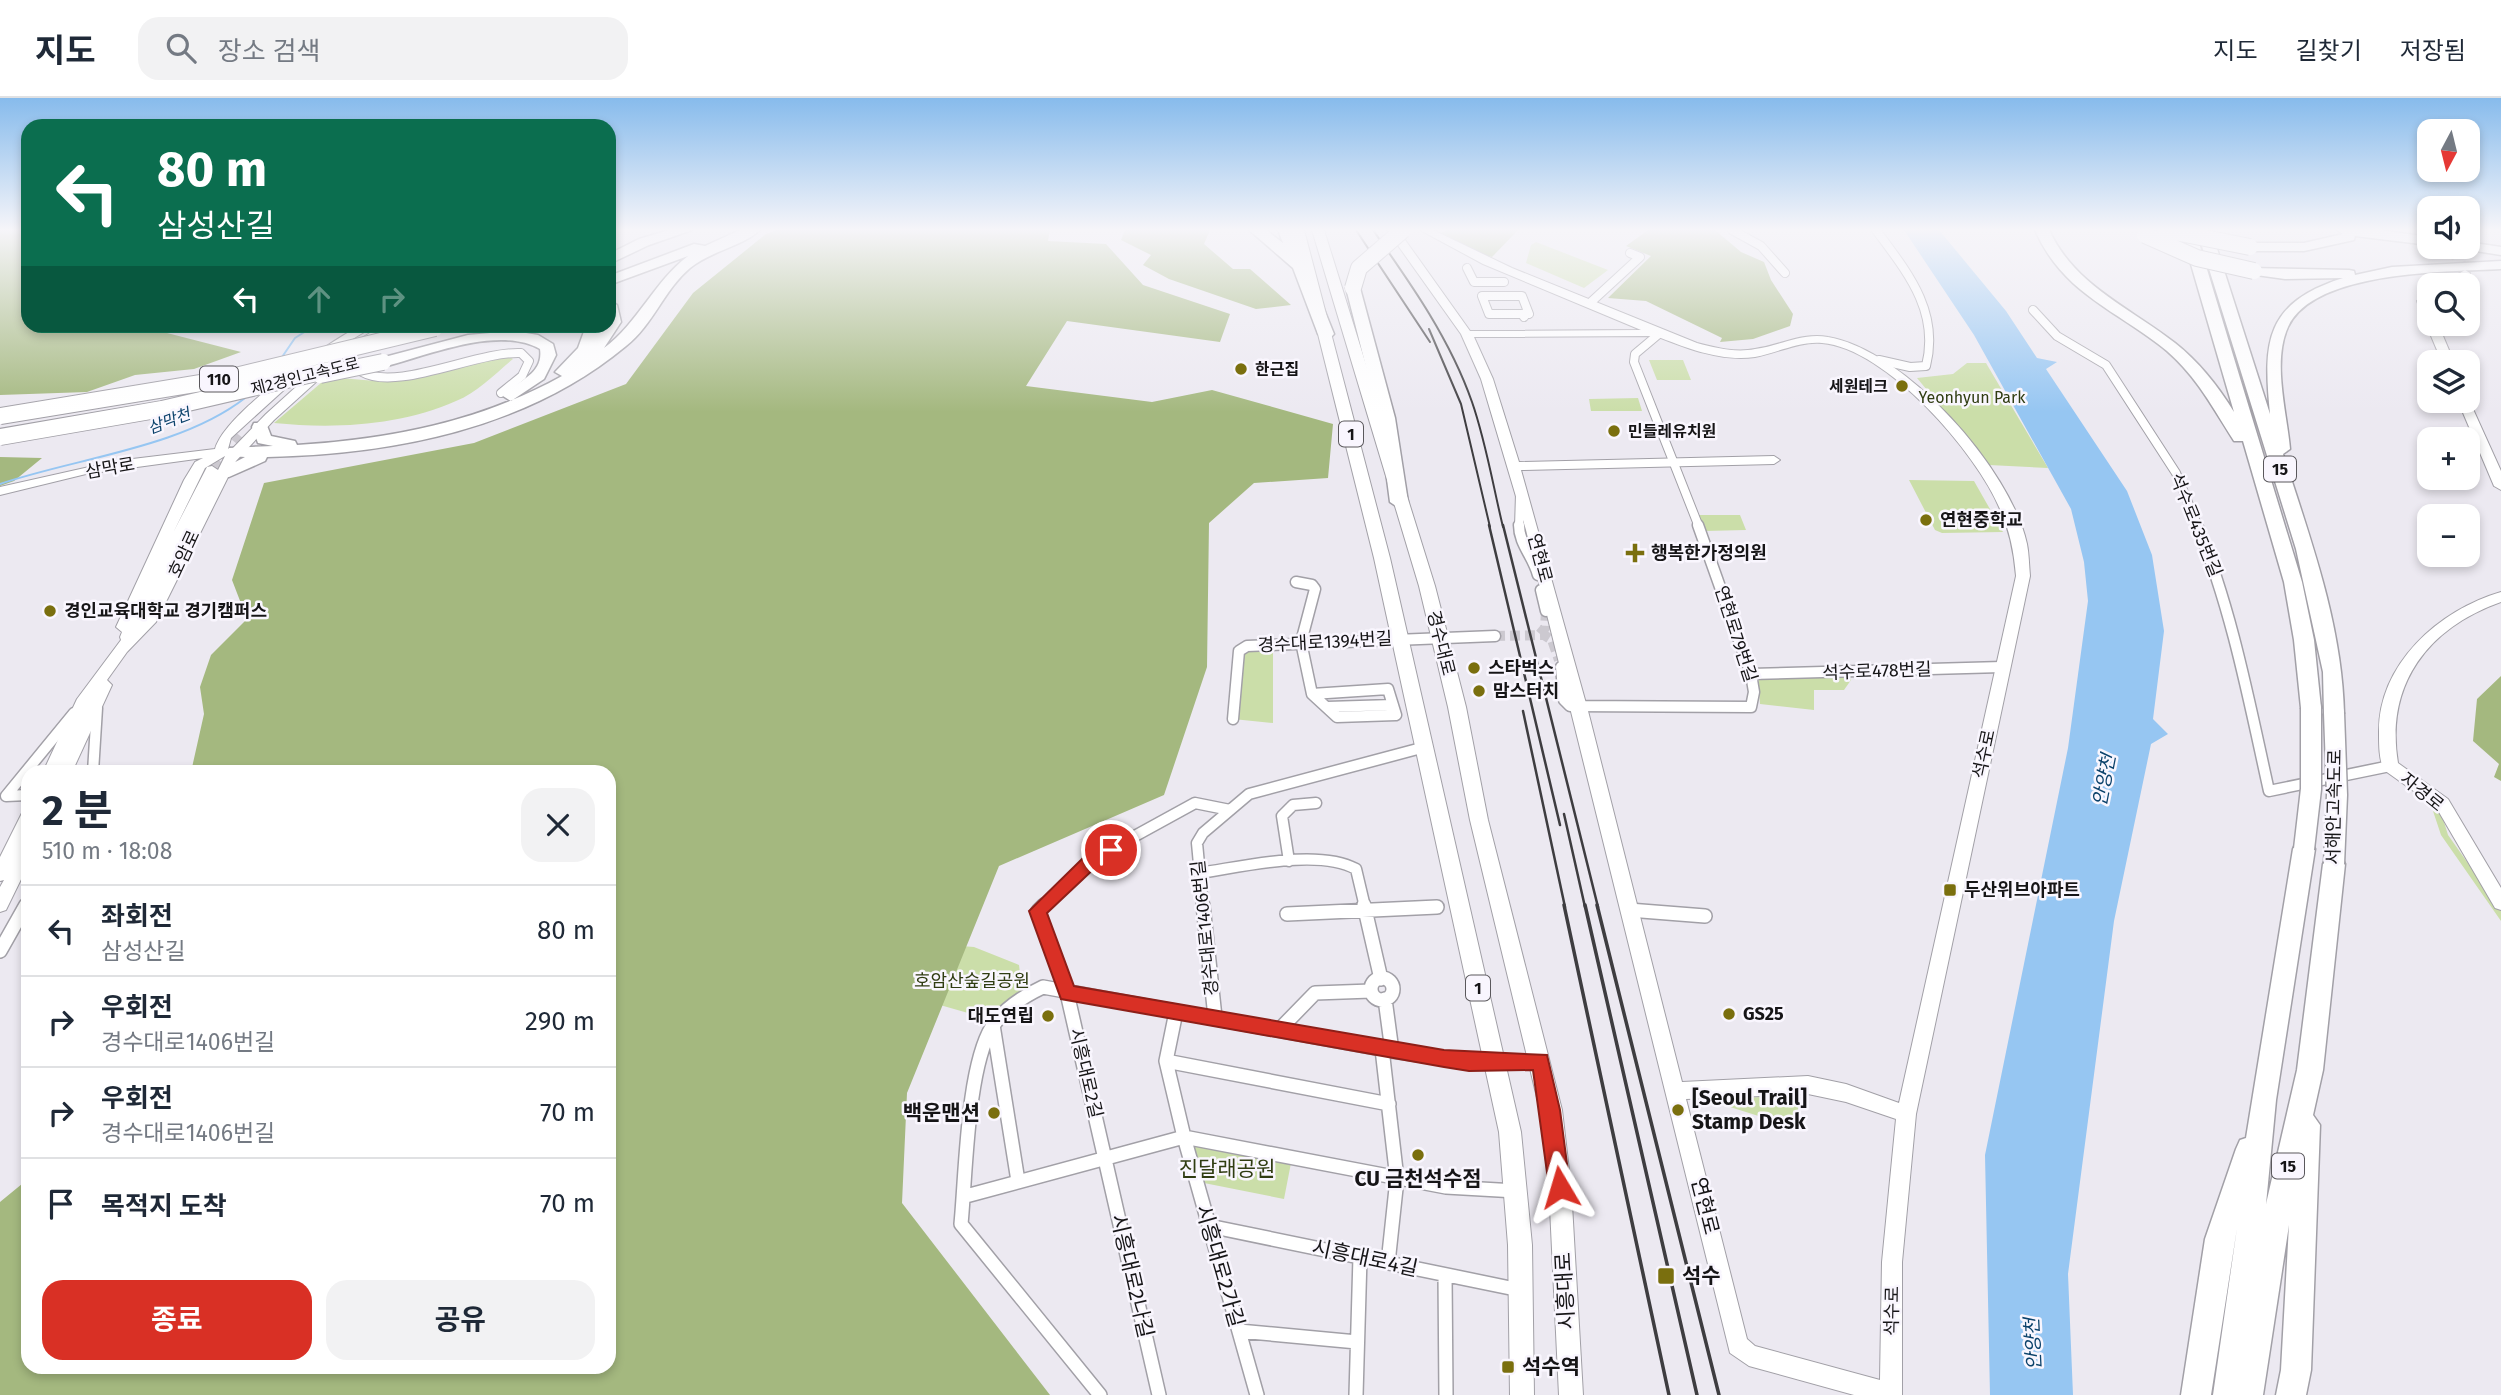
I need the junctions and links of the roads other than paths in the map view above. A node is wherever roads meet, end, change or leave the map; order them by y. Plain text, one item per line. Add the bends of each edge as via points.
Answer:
1 (664, 291) edge
2 (1308, 291) edge
3 (1314, 291) edge
4 (1338, 291) edge
5 (1354, 291) edge
6 (1438, 291) edge
7 (1507, 291) edge
8 (1558, 291) edge
9 (1604, 291) edge
10 (1916, 291) edge
11 (2093, 291) edge
12 (2216, 291) edge
13 (2221, 291) edge
14 (2324, 291) edge
15 (1509, 296) junction
16 (1590, 303) junction
17 (1514, 308) dead end
18 (2033, 310) dead end
19 (1526, 322) junction
20 (356, 333) edge
21 (368, 333) edge
22 (377, 333) edge
23 (386, 333) edge
24 (414, 333) edge
25 (462, 333) edge
26 (591, 333) edge
27 (606, 333) edge
28 (1660, 333) junction
29 (1326, 334) junction
30 (1467, 334) junction
31 (359, 344) junction
32 (386, 358) junction
33 (1879, 360) junction
34 (286, 365) junction
35 (543, 391) junction
36 (501, 393) dead end
37 (484, 412) junction
38 (2469, 413) edge
39 (0, 416) edge
40 (0, 437) edge
41 (290, 449) junction
42 (227, 451) junction
43 (181, 456) junction
44 (1774, 460) dead end
45 (1674, 462) junction
46 (1512, 466) junction
47 (2264, 482) junction
48 (2284, 482) junction
49 (2501, 486) edge
50 (0, 491) edge
51 (1399, 502) junction
52 (1526, 530) junction
53 (1296, 582) dead end
54 (2501, 597) edge
55 (1546, 611) tunnel mouth
56 (1494, 636) tunnel mouth
57 (1401, 638) junction
58 (1440, 638) junction
59 (1301, 642) junction
60 (1559, 660) tunnel mouth
61 (2002, 667) junction
62 (1751, 674) junction
63 (1312, 694) junction
64 (90, 702) junction
65 (1573, 706) junction
66 (1233, 719) dead end
67 (1425, 747) junction
68 (34, 765) edge
69 (55, 765) edge
70 (67, 765) edge
71 (93, 765) edge
72 (2390, 766) junction
73 (21, 779) edge
74 (21, 795) edge
75 (1316, 803) dead end
76 (1230, 810) junction
77 (21, 832) edge
78 (1289, 861) junction
79 (21, 862) edge
80 (1199, 873) junction
81 (0, 874) edge
82 (2501, 903) edge
83 (0, 905) edge
84 (1437, 906) dead end
85 (1629, 910) junction
86 (1366, 911) junction
87 (21, 914) edge
88 (1287, 914) dead end
89 (1705, 916) dead end
90 (0, 951) edge
91 (1381, 979) junction
92 (1371, 991) junction
93 (1067, 993) junction
94 (1385, 999) junction
95 (1176, 1012) junction
96 (1215, 1017) junction
97 (993, 1025) junction
98 (1279, 1030) junction
99 (1387, 1050) junction
100 (1166, 1061) junction
101 (1495, 1062) junction
102 (1540, 1062) junction
103 (2310, 1070) junction
104 (1677, 1091) junction
105 (2263, 1100) junction
106 (1389, 1104) junction
107 (1906, 1114) junction
108 (1184, 1137) junction
109 (1105, 1157) junction
110 (1397, 1179) junction
111 (1018, 1181) junction
112 (1516, 1191) junction
113 (966, 1195) junction
114 (1209, 1226) junction
115 (2258, 1256) junction
116 (1360, 1257) junction
117 (1388, 1263) junction
118 (1445, 1275) junction
119 (1520, 1290) junction
120 (1239, 1331) junction
121 (1357, 1342) junction
122 (2296, 1387) edge
123 (1100, 1395) edge
124 (1159, 1395) edge
125 (1257, 1395) edge
126 (1356, 1395) edge
127 (1446, 1395) edge
128 (1522, 1395) edge
129 (1571, 1395) edge
130 (1891, 1395) edge
131 (2196, 1395) edge
132 (2228, 1395) edge
133 (2248, 1395) edge

1 - 35 highway via 625,339 574,376
2 - 29 highway
3 - 29 main road, 1
4 - 51 main road, 경수대로 / 1
5 - 51 highway, bridge via 1387,418
6 - 30 street, 연현로
7 - 15 street
8 - 16 street
9 - 16 street
10 - 33 street via 1933,328 1926,366
11 - 47 highway via 2170,346 2208,382
12 - 47 highway, 서해안고속도로 / 15
13 - 48 highway, 서해안고속도로 / 15
14 - 48 highway via 2300,304 2279,330 2275,347
15 - 17 street
15 - 19 street via 1522,296 1530,314
15 - 19 street via 1482,296 1489,314
16 - 28 street
18 - 72 street, 석수로435번길 via 2057,336 2106,365 2176,473 2215,568 2269,792
19 - 28 street
19 - 30 street
20 - 42 street via 318,355
21 - 42 street via 320,363
22 - 31 street
23 - 34 highway, bridge
24 - 34 highway, 제2경인고속도로 / 110, bridge
25 - 32 highway, 제2경인고속도로 / 110
26 - 37 highway via 585,349 564,372
27 - 35 highway via 581,365
28 - 33 street via 1709,350 1738,353 1829,340
28 - 45 street, 연현로79번길 via 1635,354 1634,362
29 - 57 main road, 1
30 - 46 street, 연현로 via 1487,379
31 - 36 street via 349,356 359,373 385,380 497,351 521,353 529,361 528,368
31 - 42 street
32 - 37 highway via 499,335 526,336 544,344 548,357 539,374
32 - 40 highway, 제2경인고속도로 / 110, bridge via 162,409
33 - 61 street, 석수로 via 1952,427 1993,479 2001,497 2024,569
34 - 39 highway, 제2경인고속도로 / 110, bridge via 145,394
35 - 41 highway via 483,418 417,438 355,449
37 - 41 highway via 396,436
38 - 49 street
41 - 42 highway
41 - 42 highway via 255,458
41 - 42 highway via 264,439
42 - 43 street, 삼막로
42 - 43 street
42 - 64 street, 호암로
43 - 50 street, 삼막로
44 - 45 street
45 - 46 street
45 - 62 street, 연현로79번길
46 - 52 street, 연현로 via 1520,484
47 - 105 highway, 서해안고속도로 / 15, bridge via 2297,599 2311,708 2311,789
48 - 103 highway, 서해안고속도로 / 15, bridge via 2333,672 2334,864
51 - 58 main road, 경수대로 / 1
52 - 55 street via 1522,544 1535,563
52 - 65 street, 연현로
53 - 59 street via 1315,589
54 - 72 street, 자경로 via 2460,614 2428,641 2401,677 2389,707
56 - 58 street, 경수대로1394번길
57 - 58 street, 경수대로1394번길
57 - 59 street, 경수대로1394번길
57 - 67 main road
58 - 102 main road, 경수대로 / 1 via 1479,820
59 - 63 street
59 - 66 street, 경수대로1394번길 via 1247,646 1239,651
60 - 65 street
61 - 62 street, 석수로478번길
61 - 107 street, 석수로
62 - 65 street, 연현로79번길 via 1751,706
63 - 63 street via 1327,708 1393,705 1388,689
64 - 68 street
64 - 69 street, 호암로
64 - 70 street, 호암로
64 - 71 street
65 - 85 street, 연현로 via 1594,769
67 - 76 street, 경수대로1406번길 via 1249,794
67 - 101 main road, 1
72 - 82 street, 자경로 via 2442,803
73 - 74 street via 6,796
75 - 78 street via 1293,804 1283,816
76 - 80 street, 경수대로1406번길 via 1197,843
76 - 93 street via 1195,803 1093,859 1038,911
77 - 81 street
78 - 80 street
78 - 86 street via 1340,860 1356,869
79 - 83 street
80 - 96 street, 경수대로1406번길
84 - 86 street
85 - 89 street
85 - 104 street, 연현로
86 - 88 street
86 - 91 street
87 - 90 street
91 - 92 street via 1372,982
91 - 94 street via 1392,983 1394,989
92 - 94 street
92 - 98 street via 1315,993
93 - 95 street
93 - 97 street via 1043,987 1029,992
93 - 109 street, 시흥대로2길
94 - 99 street
95 - 96 street
95 - 100 street
96 - 98 street
97 - 111 street
97 - 113 street via 977,1059
98 - 99 street
99 - 101 street
99 - 106 street
100 - 106 street
100 - 108 street
101 - 102 street
101 - 112 main road, 1 via 1510,1132
102 - 129 main road, 시흥대로 / 1 via 1560,1187
103 - 115 highway, 서해안고속도로 / 15
103 - 122 highway
104 - 107 street via 1808,1085
104 - 130 street, 연현로 via 1738,1345 1749,1355
105 - 115 highway, 서해안고속도로 / 15
105 - 131 highway via 2219,1239
106 - 110 street
107 - 130 street, 석수로 via 1892,1262
108 - 109 street
108 - 110 street
108 - 114 street, 시흥대로2가길
109 - 111 street
109 - 124 street, 시흥대로2나길
110 - 112 street
110 - 117 street
111 - 113 street
112 - 119 main road, 1
113 - 123 street via 961,1224
114 - 116 street, 시흥대로4길
114 - 120 street, 시흥대로2가길
115 - 132 highway, 서해안고속도로 / 15
115 - 133 highway, 서해안고속도로 / 15
116 - 117 street, 시흥대로4길
116 - 121 street
117 - 118 street, 시흥대로4길
118 - 119 street, 시흥대로4길
118 - 127 street
119 - 128 main road, 1
120 - 121 street
120 - 125 street, 시흥대로2가길
121 - 126 street

